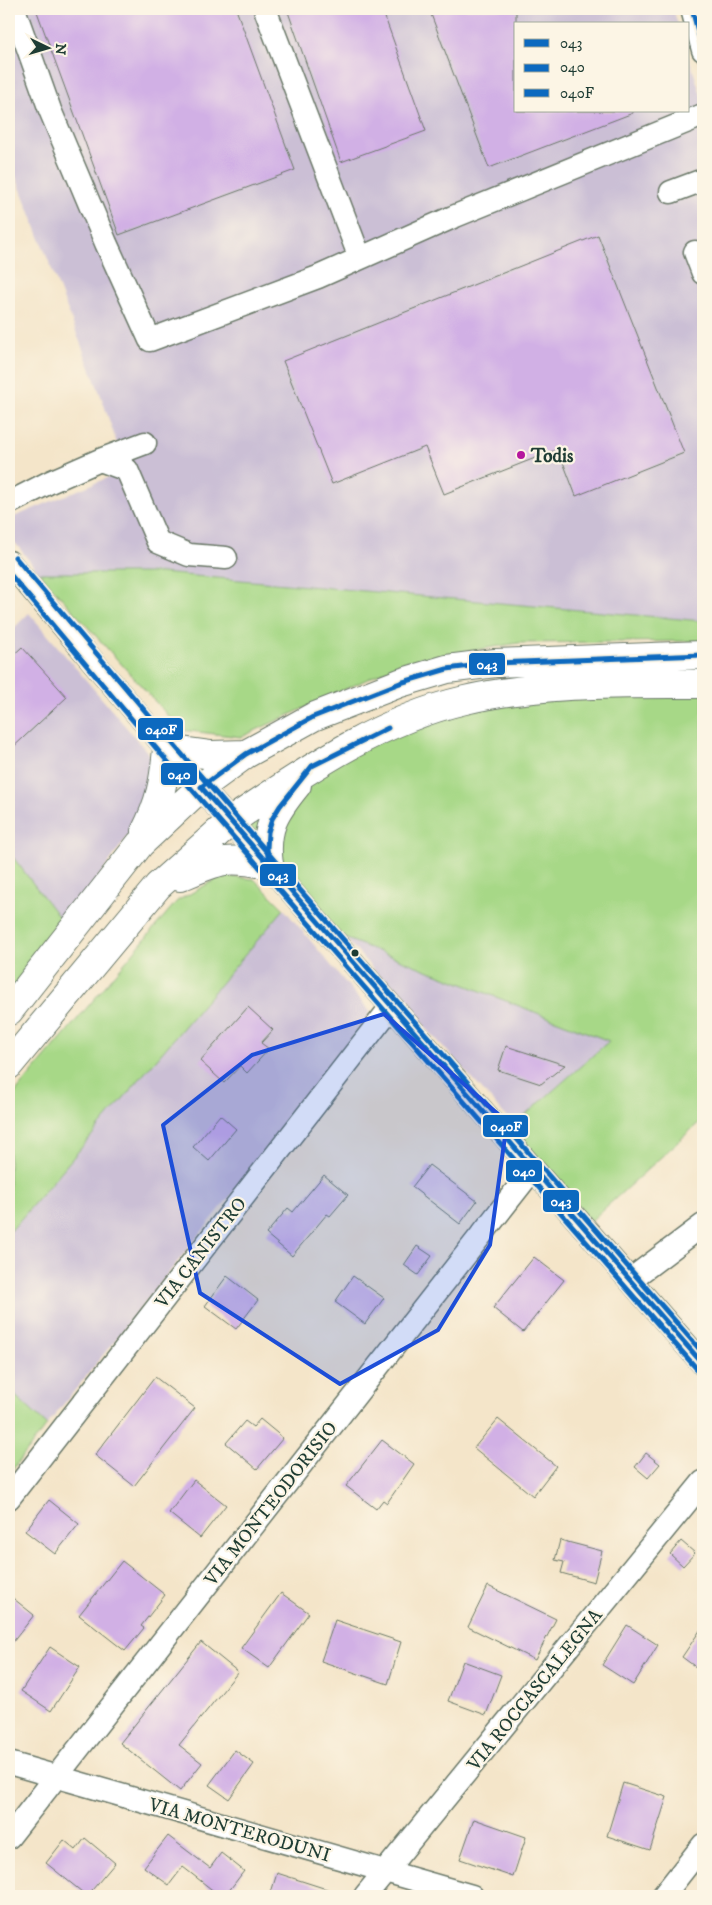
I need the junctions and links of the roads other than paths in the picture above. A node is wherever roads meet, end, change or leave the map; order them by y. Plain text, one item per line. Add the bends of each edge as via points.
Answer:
1 (14, 9) edge
2 (265, 9) edge
3 (692, 9) edge
4 (703, 50) edge
5 (703, 115) edge
6 (703, 180) edge
7 (671, 192) dead end
8 (695, 252) dead end
9 (360, 258) junction
10 (703, 273) edge
11 (145, 444) dead end
12 (100, 460) junction
13 (9, 503) edge
14 (226, 558) dead end
15 (9, 562) edge
16 (703, 655) edge
17 (703, 684) edge
18 (167, 749) junction
19 (246, 754) junction
20 (312, 766) junction
21 (201, 787) junction
22 (231, 821) junction
23 (140, 844) junction
24 (269, 864) junction
25 (158, 886) junction
26 (391, 1007) junction
27 (9, 1011) edge
28 (9, 1065) edge
29 (533, 1169) junction
30 (703, 1225) edge
31 (630, 1280) junction
32 (703, 1364) edge
33 (703, 1482) edge
34 (9, 1498) edge
35 (9, 1763) edge
36 (56, 1776) junction
37 (9, 1837) edge
38 (703, 1845) edge
39 (385, 1870) junction
40 (365, 1896) edge
41 (472, 1896) edge
42 (664, 1896) edge

1 - 9 street via 50,110 150,340
2 - 9 street
3 - 4 street
5 - 9 street
6 - 7 street
8 - 10 street
11 - 12 street
12 - 13 street
12 - 14 street via 127,470 158,542 189,555
15 - 18 street
16 - 19 main road via 495,663 446,669 313,717
17 - 20 main road via 542,688 466,700 374,733
18 - 19 main road via 211,755
18 - 21 street
18 - 23 main road via 161,795
19 - 21 main road
20 - 22 main road
20 - 24 main road via 272,819 268,832
21 - 22 street
21 - 23 main road
22 - 24 street
22 - 25 main road
23 - 27 main road
24 - 25 main road via 243,859 215,861
24 - 26 street
25 - 28 main road
26 - 29 street
26 - 34 street, VIA CANISTRO
29 - 31 street
29 - 36 street, VIA MONTEODORISIO
30 - 31 street
31 - 32 street
33 - 39 street, VIA ROCCASCALEGNA
35 - 36 street, VIA MONTERODUNI
36 - 37 street, VIA MONTEODORISIO
36 - 39 street, VIA MONTERODUNI
38 - 42 street
39 - 40 street, VIA ROCCASCALEGNA
39 - 41 street, VIA MONTERODUNI

